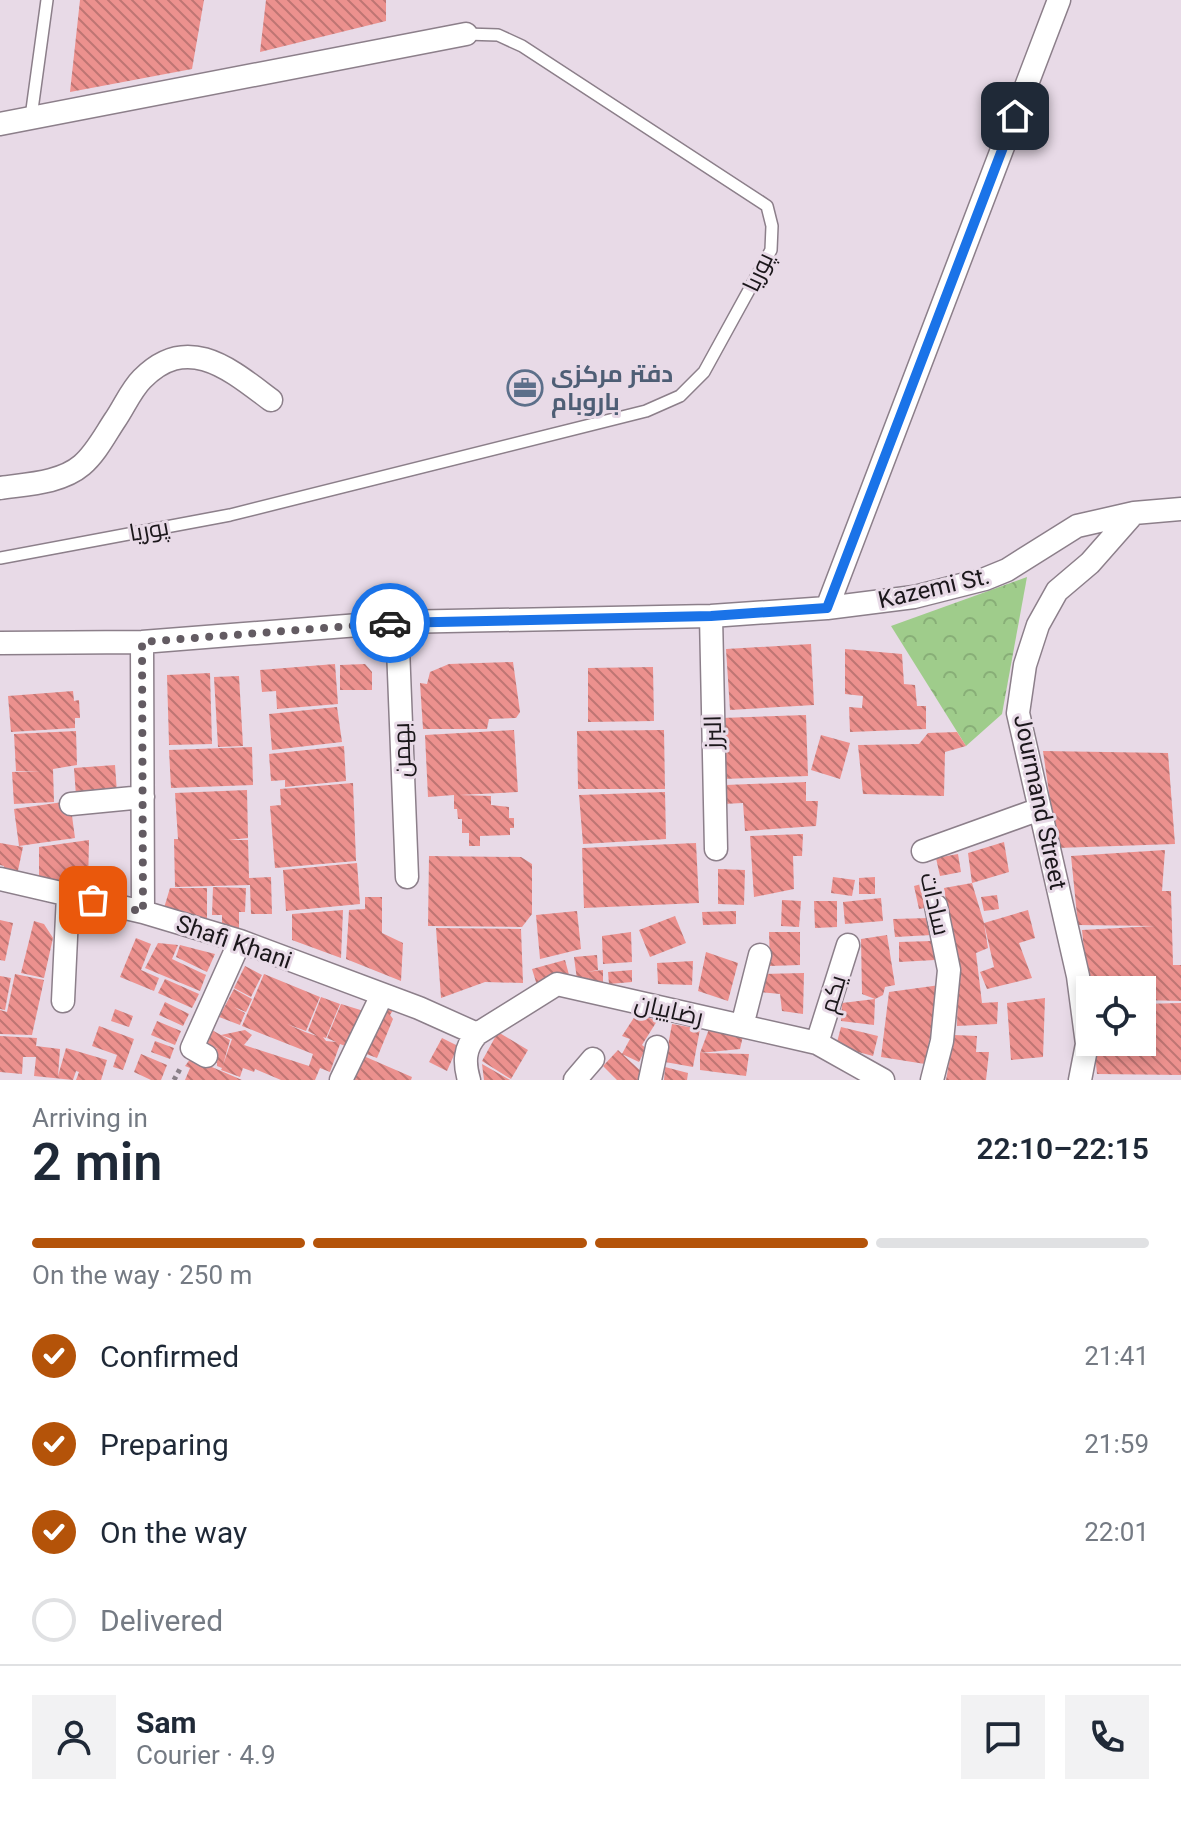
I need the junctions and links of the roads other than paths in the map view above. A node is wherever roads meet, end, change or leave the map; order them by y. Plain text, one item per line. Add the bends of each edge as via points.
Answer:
1 (47, 0) edge
2 (1059, 0) edge
3 (466, 34) joint
4 (31, 117) junction
5 (0, 124) edge
6 (271, 400) dead end
7 (0, 488) edge
8 (1181, 509) edge
9 (1134, 513) junction
10 (0, 558) edge
11 (827, 608) junction
12 (711, 616) junction
13 (397, 622) junction
14 (142, 642) junction
15 (0, 643) edge
16 (143, 797) junction
17 (71, 804) dead end
18 (1040, 809) junction
19 (716, 849) dead end
20 (923, 851) dead end
21 (407, 877) dead end
22 (0, 879) edge
23 (68, 895) junction
24 (936, 906) dead end
25 (143, 912) junction
26 (240, 941) junction
27 (848, 945) dead end
28 (760, 955) dead end
29 (382, 995) junction
30 (63, 1001) dead end
31 (742, 1026) junction
32 (469, 1030) junction
33 (817, 1043) junction
34 (657, 1047) dead end
35 (199, 1052) dead end
36 (593, 1059) dead end
37 (341, 1080) edge
38 (469, 1080) edge
39 (575, 1080) edge
40 (650, 1080) edge
41 (883, 1080) edge
42 (932, 1080) edge
43 (1080, 1080) edge

1 - 4 lane
2 - 11 street
3 - 4 street, پوریا
3 - 10 lane, پوریا via 498,35 522,46 767,206 771,250 704,372 680,396 646,411 230,515
4 - 5 street, پوریا
6 - 7 street via 221,363 183,356 141,380 81,466 44,482
8 - 9 street, Kazemi St.
9 - 11 street, Kazemi St. via 1077,526 985,579 914,597
9 - 18 street, Jourmand Street via 1057,591 1025,665 1018,713
11 - 12 street, Kazemi St.
12 - 13 street, Kazemi St.
12 - 19 street, البرز
13 - 14 street, Kazemi St.
13 - 21 street, بهمن
14 - 15 street, Kazemi St.
14 - 16 street
16 - 17 street
16 - 25 street
18 - 20 street, سادات
18 - 43 street, Jourmand Street via 1078,976 1087,1044
22 - 23 street, Shafi Khani
23 - 25 street, Shafi Khani
23 - 30 street
24 - 42 street, سادات via 949,970
25 - 26 street, Shafi Khani
26 - 29 street, Shafi Khani
26 - 35 street
27 - 33 street, یکم
28 - 31 street
29 - 32 street, Shafi Khani
29 - 37 street
31 - 32 street, رضاییان via 557,984
31 - 33 street, رضاییان
32 - 38 street
33 - 41 street, رضاییان
34 - 40 street
36 - 39 street

